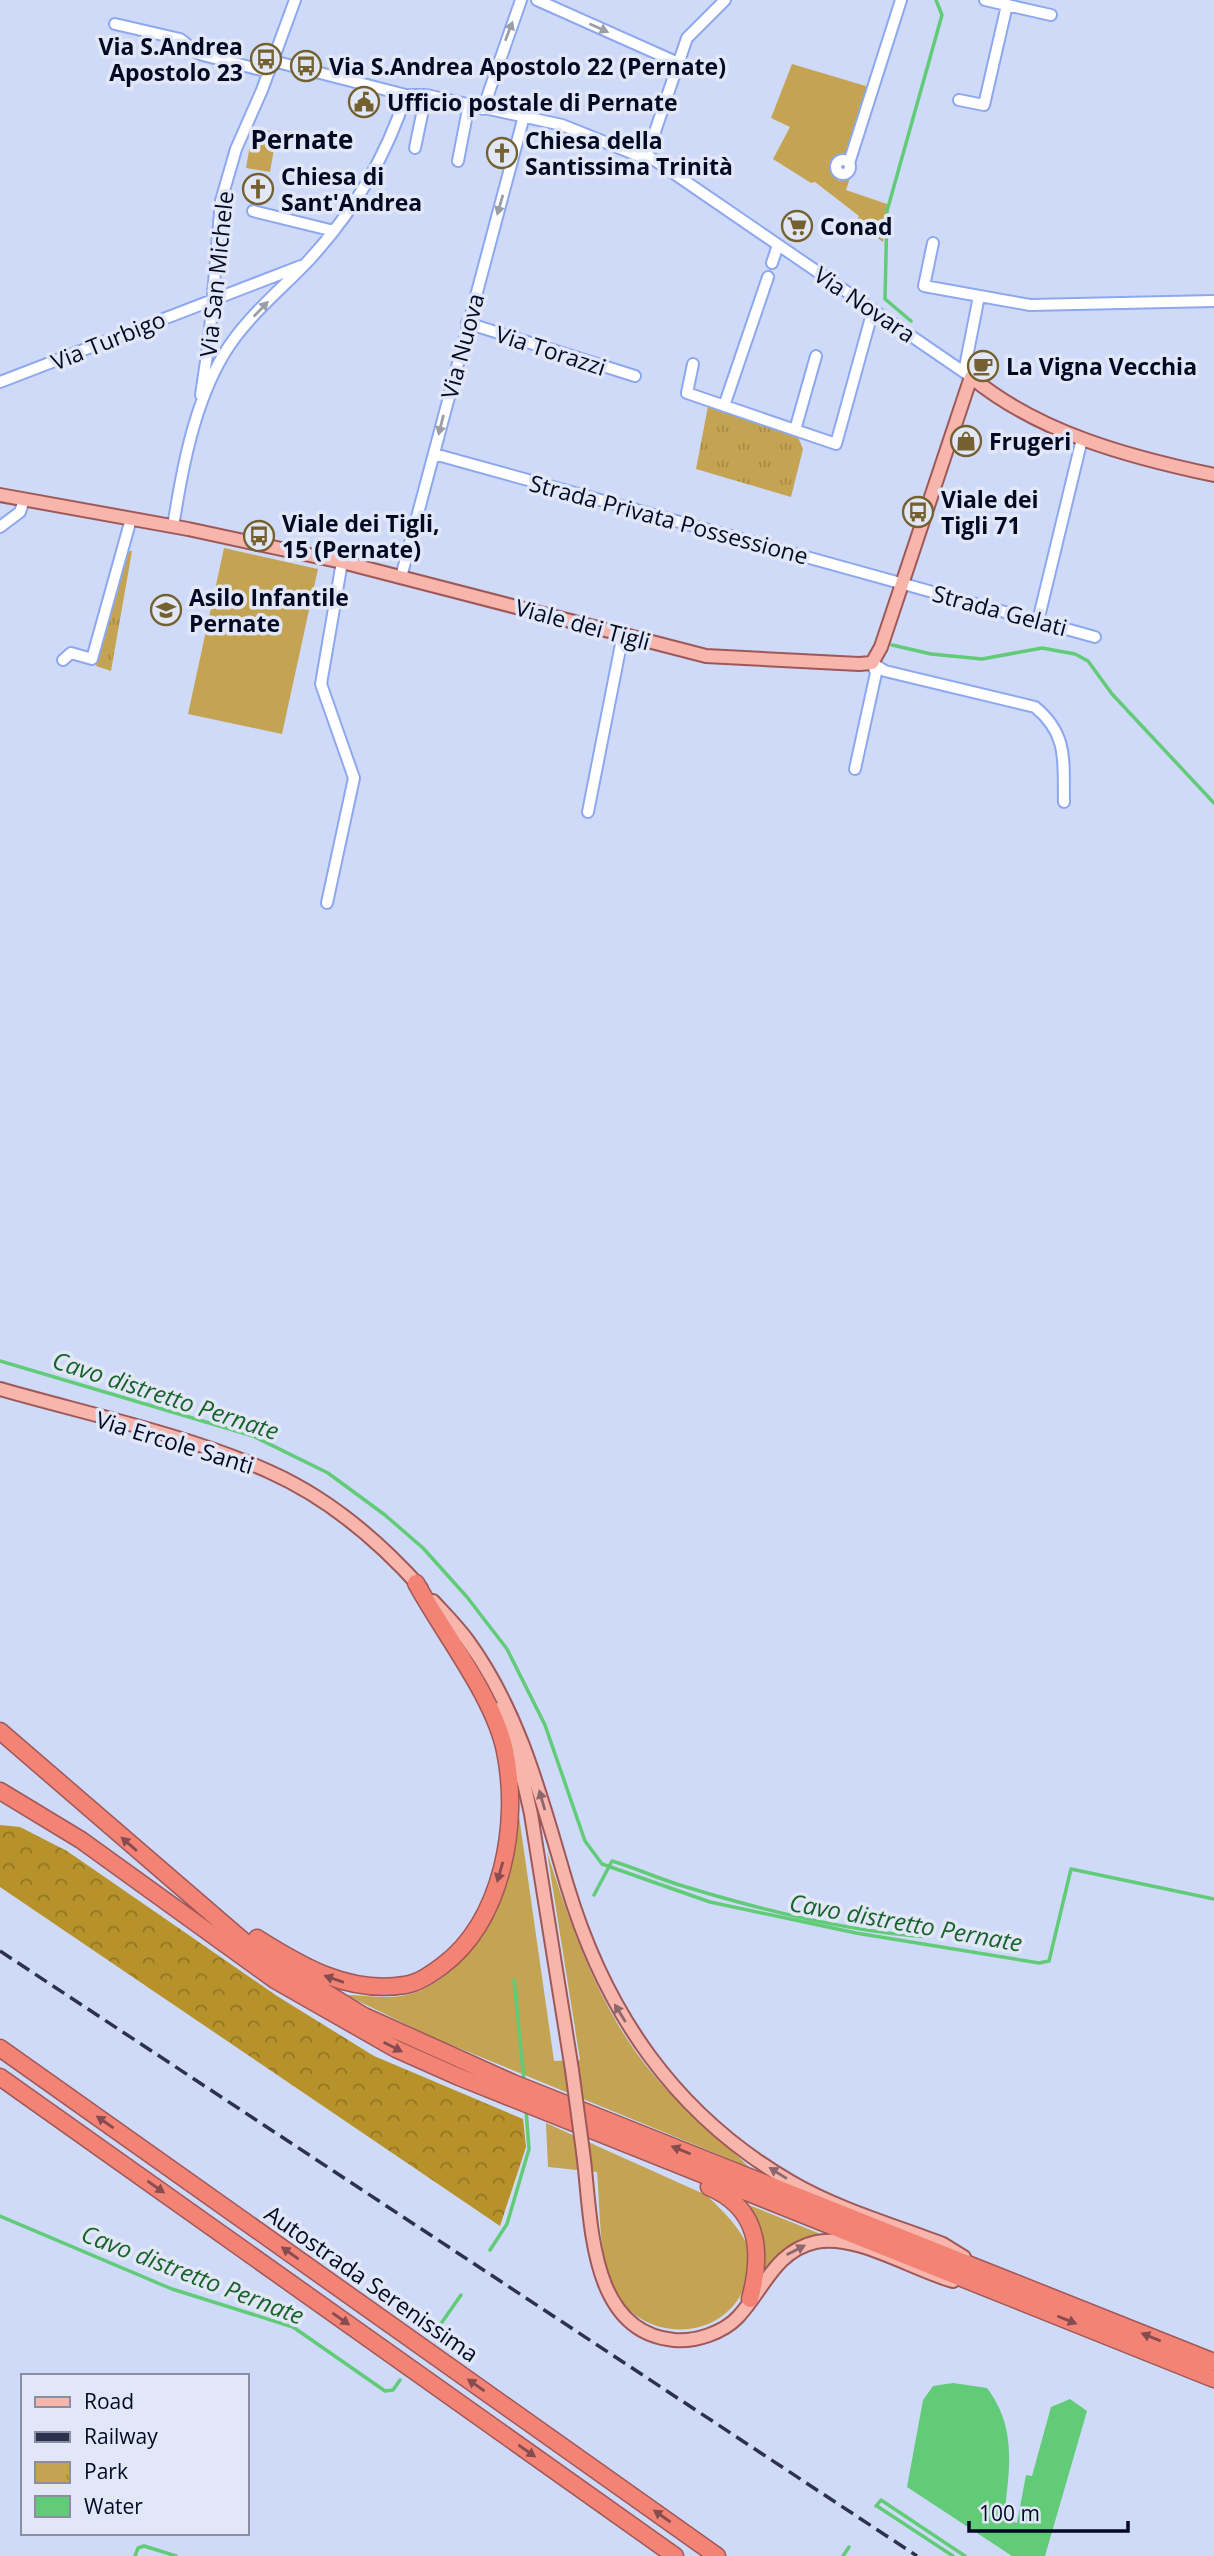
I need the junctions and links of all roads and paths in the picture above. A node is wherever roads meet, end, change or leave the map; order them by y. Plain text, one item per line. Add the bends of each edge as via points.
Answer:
1 (295, 0) edge
2 (521, 0) edge
3 (537, 0) edge
4 (725, 0) edge
5 (901, 0) edge
6 (985, 0) edge
7 (1007, 5) junction
8 (1051, 16) dead end
9 (115, 24) dead end
10 (273, 61) junction
11 (676, 62) junction
12 (268, 72) junction
13 (406, 95) junction
14 (426, 95) junction
15 (959, 100) dead end
16 (469, 104) junction
17 (483, 109) junction
18 (524, 116) junction
19 (415, 148) dead end
20 (647, 155) junction
21 (458, 161) dead end
22 (849, 163) dead end
23 (254, 211) dead end
24 (334, 230) junction
25 (933, 243) dead end
26 (779, 245) junction
27 (772, 263) dead end
28 (302, 266) junction
29 (768, 277) dead end
30 (979, 296) junction
31 (213, 299) junction
32 (1214, 301) edge
33 (873, 310) junction
34 (467, 323) junction
35 (208, 355) junction
36 (223, 355) junction
37 (816, 356) dead end
38 (693, 364) dead end
39 (967, 374) junction
40 (635, 376) dead end
41 (0, 382) edge
42 (982, 386) junction
43 (966, 393) junction
44 (724, 405) junction
45 (199, 411) junction
46 (795, 430) junction
47 (1082, 439) junction
48 (434, 454) junction
49 (1214, 475) edge
50 (0, 495) edge
51 (24, 500) junction
52 (131, 519) junction
53 (0, 527) edge
54 (173, 527) junction
55 (342, 562) junction
56 (401, 577) junction
57 (904, 584) junction
58 (1038, 621) junction
59 (623, 634) junction
60 (1096, 637) dead end
61 (63, 660) dead end
62 (872, 663) junction
63 (855, 769) dead end
64 (1064, 802) dead end
65 (588, 812) dead end
66 (327, 903) dead end
67 (0, 1389) edge
68 (416, 1583) junction
69 (0, 1731) edge
70 (0, 1791) edge
71 (180, 1888) junction
72 (0, 2048) edge
73 (0, 2077) edge
74 (525, 2096) junction
75 (597, 2132) junction
76 (995, 2274) junction
77 (1004, 2294) junction
78 (750, 2299) junction
79 (1214, 2362) edge
80 (1214, 2379) edge
81 (675, 2556) edge
82 (717, 2556) edge

1 - 10 street, Via San Michele
17 -> 2 street
3 -> 11 street
4 - 11 street via 687,38
5 - 22 street
6 - 7 street
7 - 8 street
7 - 15 street via 984,105
9 - 12 street via 180,39 199,54
10 - 12 street, Via San Michele
10 - 13 street, Via Novara
11 - 20 street
12 - 31 street, Via San Michele via 236,149 221,201
13 - 14 street, Via Novara
13 - 24 street, Via Turbigo via 365,188
14 - 16 street, Via Novara
14 - 19 street
16 - 17 street, Via Novara
16 - 21 street
17 - 18 street, Via Novara
18 - 20 street, Via Novara
18 -> 34 street, Via Nuova
20 - 26 street, Via Novara
23 - 24 street
24 - 28 street, Via Turbigo
25 - 30 street via 924,286
26 - 27 street
26 - 33 street, Via Novara
28 - 31 street, Via Turbigo
36 -> 28 street via 244,326
29 - 44 street
30 - 32 street via 1030,304
30 - 39 street
31 - 35 street, Via San Michele
31 - 41 street, Via Turbigo
33 - 39 street, Via Novara
33 - 46 street via 836,444
34 - 40 street, Via Torazzi
34 -> 48 street, Via Nuova
35 - 36 street
35 - 45 street, Via San Michele
36 - 45 street
37 - 46 street
38 - 44 street via 687,393
39 - 42 main road, Via Novara
39 - 43 main road
42 - 43 main road
42 - 47 main road, Via Novara via 1031,416
43 - 57 main road
44 - 46 street
45 - 54 street
47 - 49 main road, Via Novara
47 - 58 street
48 - 56 street, Via Nuova
48 - 57 street, Strada Privata Possessione
50 - 51 main road, Viale dei Tigli
51 - 52 main road, Viale dei Tigli
51 - 53 street via 20,512
52 - 54 main road, Viale dei Tigli
52 - 61 street via 92,659 71,653
54 - 55 main road, Viale dei Tigli
55 - 56 main road, Viale dei Tigli
55 - 66 street via 321,684 354,778
56 - 59 main road, Viale dei Tigli
57 - 58 street, Strada Gelati
57 - 62 main road
58 - 60 street, Strada Gelati
59 - 62 main road, Viale dei Tigli via 706,656
59 - 65 street
62 - 63 street via 876,673
62 - 64 street via 885,671 1035,708 1051,721 1061,742
67 - 68 main road, Via Ercole Santi via 238,1458 292,1483 369,1536
68 -> 71 highway via 474,1678 505,1750 510,1797 503,1870 471,1937 427,1977 408,1985 362,1986 311,1970
76 -> 68 main road via 943,2244 783,2177 708,2122 659,2069 610,1996 588,1948 519,1732 467,1640
68 - 78 main road, bridge via 479,1670 507,1728 531,1814 601,2278 610,2300 624,2318 655,2336 682,2341 724,2328
71 -> 69 highway
70 -> 74 highway via 81,1840 275,1980 328,2012 396,2049
71 - 74 highway via 247,1944 316,1989
82 -> 72 highway, Autostrada Serenissima
73 -> 81 highway, Autostrada Serenissima
74 - 75 highway
76 -> 74 highway
75 - 77 highway
75 - 78 highway via 646,2161 718,2190 735,2202 749,2223 757,2249
79 -> 76 highway
78 -> 77 main road via 784,2256 829,2241 848,2242 931,2275
77 -> 80 highway

